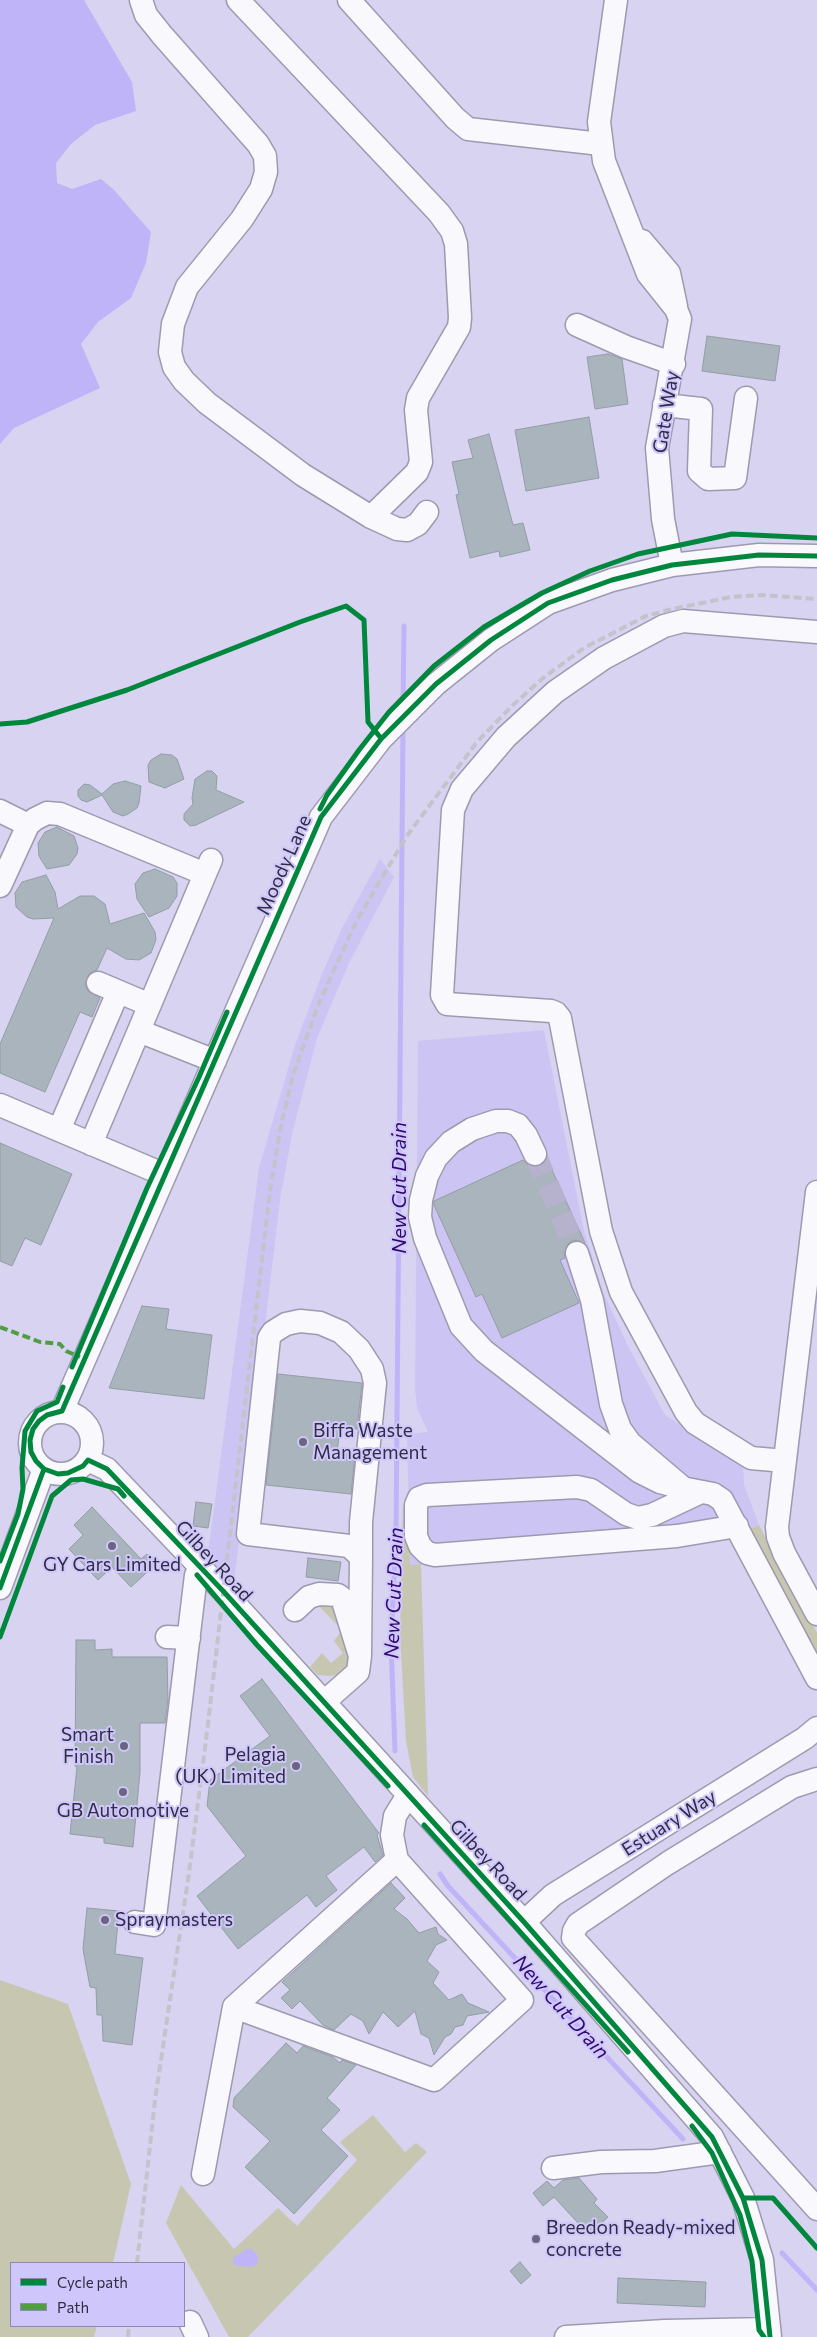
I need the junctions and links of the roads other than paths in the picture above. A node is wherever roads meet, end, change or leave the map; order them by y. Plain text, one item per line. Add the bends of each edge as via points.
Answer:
1 (141, 0) edge
2 (238, 0) edge
3 (349, 0) edge
4 (616, 0) edge
5 (601, 144) junction
6 (577, 325) dead end
7 (674, 364) junction
8 (746, 398) dead end
9 (664, 405) junction
10 (427, 512) dead end
11 (371, 517) junction
12 (817, 556) edge
13 (672, 565) junction
14 (817, 632) edge
15 (0, 811) edge
16 (28, 825) junction
17 (0, 886) edge
18 (98, 984) dead end
19 (118, 992) junction
20 (150, 1005) junction
21 (139, 1031) junction
22 (215, 1061) junction
23 (0, 1105) edge
24 (59, 1130) junction
25 (91, 1144) junction
26 (535, 1154) tunnel mouth
27 (165, 1175) junction
28 (817, 1192) edge
29 (577, 1253) tunnel mouth
30 (62, 1412) junction
31 (88, 1460) junction
32 (785, 1462) junction
33 (44, 1469) junction
34 (692, 1490) junction
35 (737, 1526) junction
36 (361, 1557) junction
37 (202, 1569) junction
38 (0, 1588) edge
39 (295, 1610) dead end
40 (817, 1614) edge
41 (360, 1656) junction
42 (817, 1678) edge
43 (324, 1702) junction
44 (817, 1728) edge
45 (817, 1779) edge
46 (408, 1795) junction
47 (397, 1860) junction
48 (134, 1922) dead end
49 (524, 1922) junction
50 (234, 2007) junction
51 (720, 2152) junction
52 (552, 2168) dead end
53 (203, 2174) dead end
54 (817, 2209) edge
55 (770, 2333) edge
56 (566, 2337) edge

1 - 11 street via 146,15 265,156 266,172 260,189 242,219 187,287 173,324 170,352 174,367 207,403 303,475
2 - 11 street via 439,213 454,238 459,327 418,398 416,410 422,462 418,472
3 - 5 street via 468,129
4 - 5 street via 599,122
5 - 7 street, Gate Way via 604,161 648,274 678,314
6 - 7 street
7 - 9 street, Gate Way
8 - 9 street via 735,478 708,479 699,471 701,409
9 - 13 street, Gate Way via 657,448 663,519
10 - 11 street via 418,524 407,530
12 - 13 street, Moody Lane via 758,555
13 - 22 street, Moody Lane via 612,580 548,603 491,640 436,684 381,739 321,817
14 - 32 street via 683,620 664,626 596,663 555,692 506,737 462,789 453,810 442,996 447,1004 551,1011 560,1018 602,1231 621,1292 695,1423 751,1458
15 - 16 street
16 - 17 street
16 - 20 street via 47,813 60,814 208,867
18 - 19 street
19 - 20 street
19 - 24 street
20 - 21 street
21 - 22 street
21 - 25 street
22 - 27 street, Moody Lane
23 - 24 street
24 - 25 street
25 - 27 street
26 - 34 street via 518,1125 508,1121 496,1122 472,1129 452,1142 436,1158 427,1176 421,1200 425,1238 461,1326 484,1351 640,1472 660,1482
27 - 30 street, Moody Lane
28 - 32 street
29 - 34 street via 592,1300 611,1404 620,1429 630,1443
30 - 31 street via 72,1413 90,1430 92,1440
30 - 33 street via 47,1415 33,1429 30,1440 32,1452
31 - 33 street via 68,1473 58,1474
31 - 37 street, Gilbey Road via 107,1469
32 - 40 street via 778,1537
33 - 38 street
34 - 35 street via 722,1500
34 - 35 street via 652,1515 638,1518 626,1514 591,1490 576,1487 427,1495 416,1505 416,1536 427,1553 435,1555 677,1536
35 - 42 street
36 - 36 street via 361,1522 375,1383 372,1369 359,1349 341,1332 320,1323 300,1321 286,1324 273,1332 270,1338 248,1534 349,1546
36 - 41 street
37 - 43 street, Gilbey Road
37 - 48 street via 196,1575 178,1637 154,1925
39 - 41 street via 309,1597 338,1595 342,1598
41 - 43 street via 358,1672
43 - 46 street, Gilbey Road
44 - 49 street, Estuary Way via 553,1895
45 - 54 street via 792,1787 662,1868 578,1924 573,1938
46 - 47 street via 395,1816 392,1835
46 - 49 street, Gilbey Road
47 - 50 street
47 - 50 street via 522,2000 450,2066 434,2080
49 - 51 street, Gilbey Road via 712,2137
50 - 53 street
51 - 52 street via 655,2161 601,2162
51 - 55 street, Gilbey Road via 743,2198 762,2260
55 - 56 street via 665,2331

